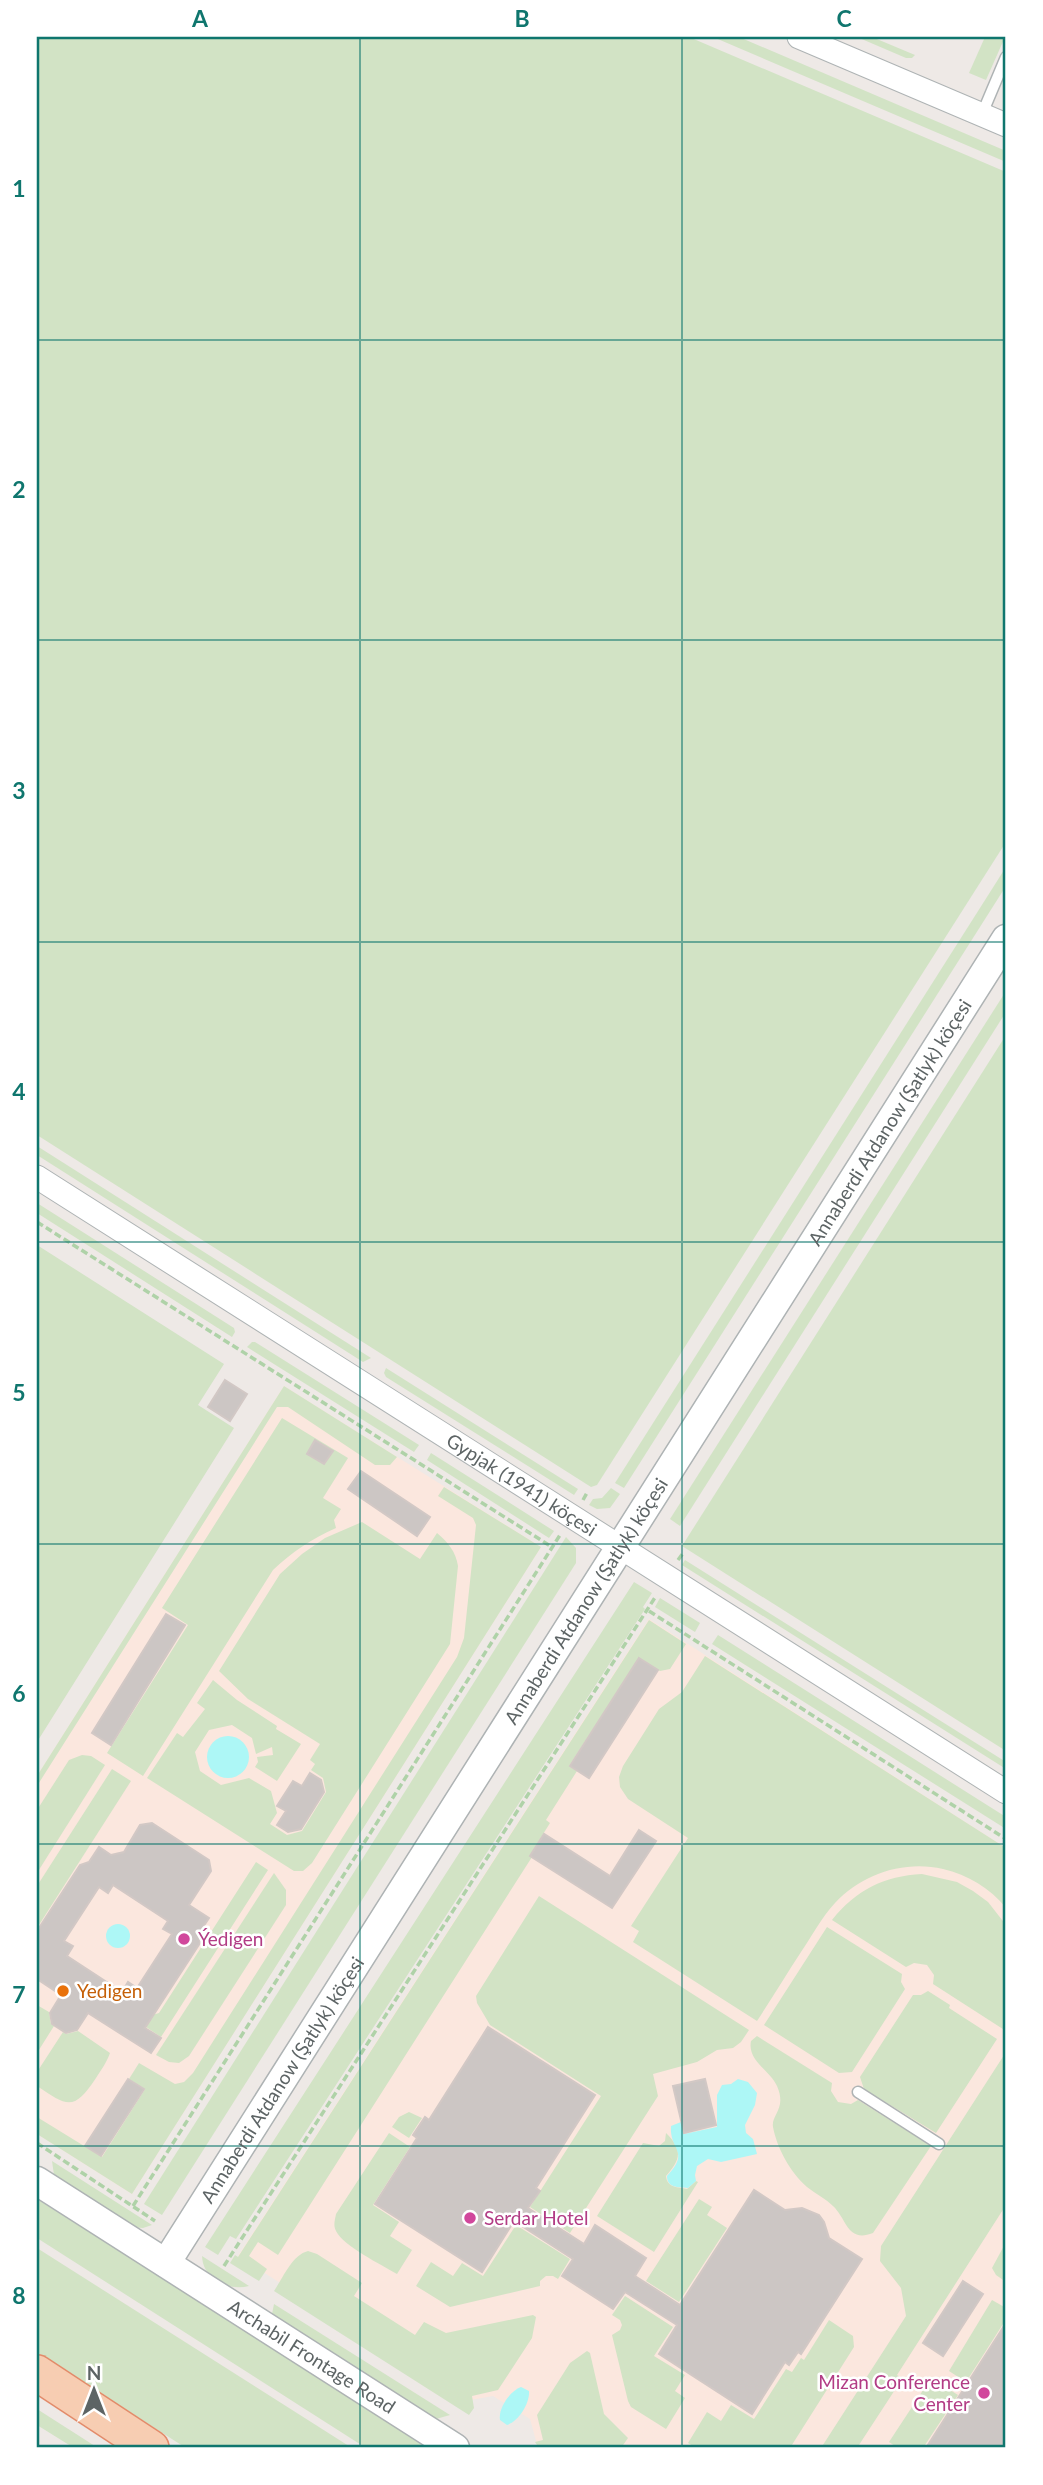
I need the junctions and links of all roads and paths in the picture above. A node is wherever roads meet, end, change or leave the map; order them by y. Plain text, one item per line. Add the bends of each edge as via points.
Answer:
1 (799, 37) edge
2 (1006, 57) edge
3 (982, 114) junction
4 (1006, 125) edge
5 (1006, 939) edge
6 (37, 1177) edge
7 (37, 1222) edge
8 (588, 1491) dead end
9 (581, 1502) dead end
10 (561, 1534) dead end
11 (621, 1546) junction
12 (552, 1548) junction
13 (684, 1552) dead end
14 (677, 1562) dead end
15 (656, 1596) dead end
16 (649, 1611) junction
17 (1006, 1792) edge
18 (1006, 1839) edge
19 (858, 2092) dead end
20 (37, 2143) edge
21 (939, 2144) dead end
22 (37, 2181) edge
23 (133, 2206) junction
24 (155, 2221) dead end
25 (166, 2263) junction
26 (225, 2266) dead end
27 (37, 2373) edge
28 (151, 2448) edge
29 (455, 2448) edge

1 - 3 street
2 - 3 lane
3 - 4 street
5 - 11 street, Annaberdi Atdanow (Şatlyk) köçesi
6 - 11 street, Gypjak (1941) köçesi
7 - 12 path
8 - 9 path
10 - 12 path
11 - 17 street, Gypjak (1941) köçesi
11 - 25 street, Annaberdi Atdanow (Şatlyk) köçesi
12 - 23 path
13 - 14 path
15 - 16 path
16 - 18 path
16 - 26 path
19 - 21 lane
20 - 23 path
22 - 25 street, Archabil Frontage Road
23 - 24 path
25 - 29 street, Archabil Frontage Road
27 - 28 main road

